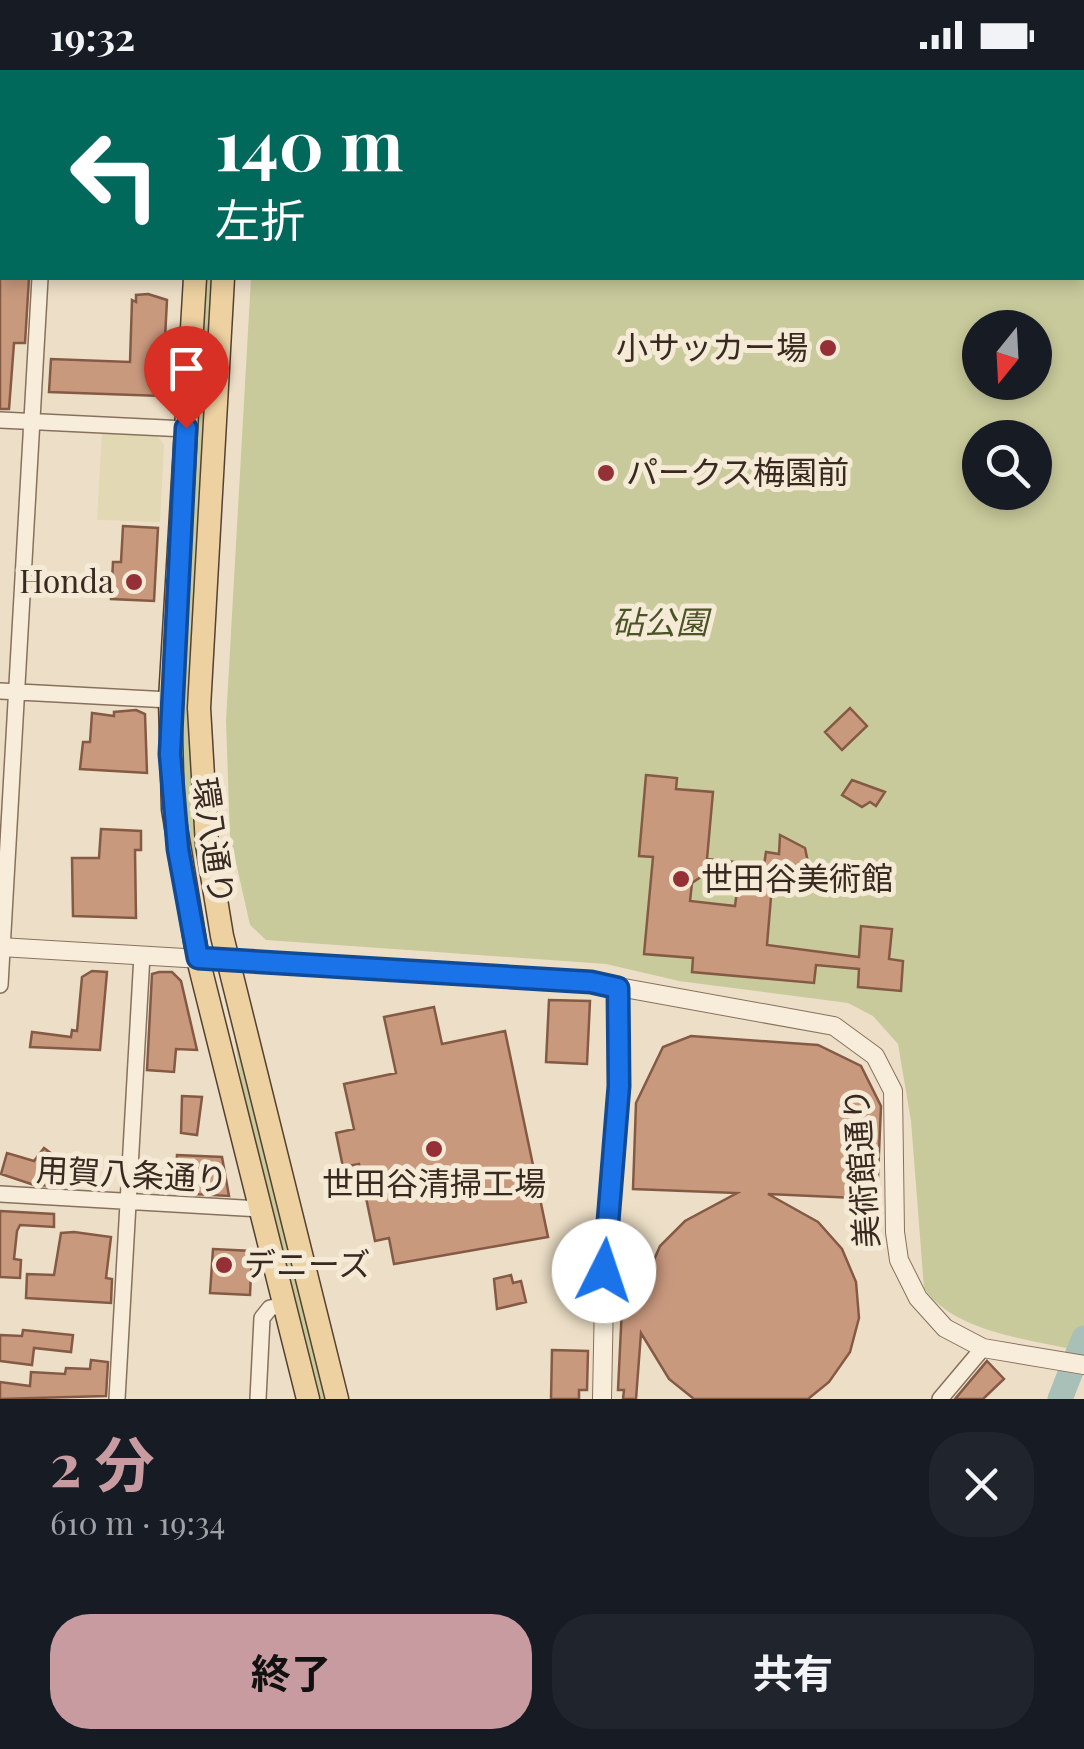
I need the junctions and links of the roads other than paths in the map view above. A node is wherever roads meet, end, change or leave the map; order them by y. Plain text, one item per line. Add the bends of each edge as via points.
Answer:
1 (40, 280) edge
2 (194, 280) edge
3 (223, 280) edge
4 (0, 420) edge
5 (32, 421) junction
6 (186, 428) junction
7 (8, 692) edge
8 (170, 700) junction
9 (1, 947) edge
10 (142, 955) junction
11 (198, 958) junction
12 (228, 960) junction
13 (0, 985) edge
14 (618, 988) junction
15 (0, 1194) edge
16 (128, 1202) junction
17 (261, 1209) junction
18 (285, 1304) junction
19 (983, 1348) junction
20 (1077, 1364) edge
21 (117, 1399) edge
22 (258, 1399) edge
23 (308, 1399) edge
24 (336, 1399) edge
25 (602, 1399) edge
26 (940, 1399) edge

1 - 5 street
2 - 6 main road, 環八通り
3 - 12 main road, 環八通り via 199,734 207,845
4 - 5 street
5 - 6 street
5 - 7 street
6 - 8 main road, 環八通り
7 - 8 street
7 - 9 street
8 - 11 main road, 環八通り via 173,809
9 - 10 street, 美術館通り
9 - 13 street
10 - 11 street, 美術館通り
10 - 16 street
11 - 12 street, 美術館通り
11 - 17 main road, 環八通り
12 - 14 street, 美術館通り
12 - 24 main road, 環八通り
14 - 19 street, 美術館通り via 834,1026 876,1056 893,1092 899,1260 931,1314
14 - 25 street
15 - 16 street, 用賀八条通り
16 - 17 street, 用賀八条通り
16 - 21 street
17 - 18 main road, 環八通り
18 - 22 street via 262,1318
18 - 23 main road, 環八通り
19 - 20 street, 美術館通り
19 - 26 street

